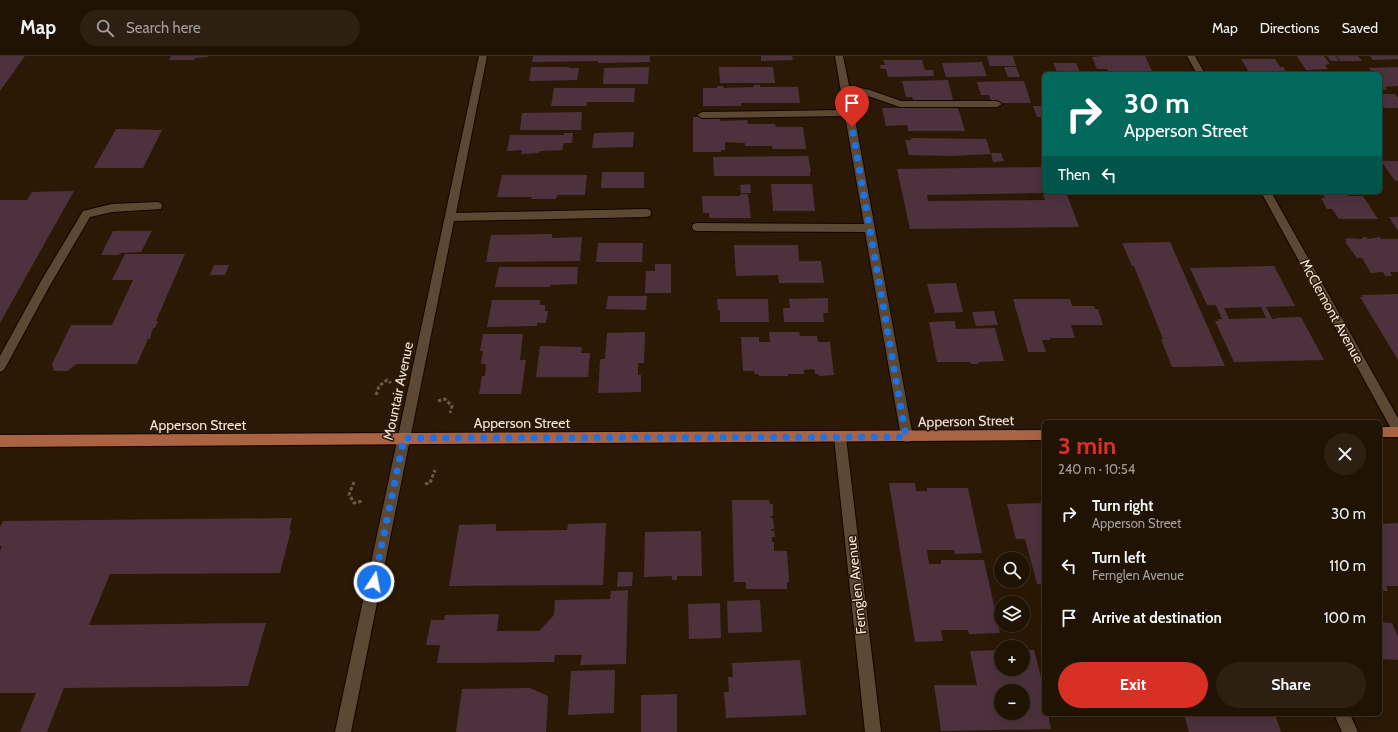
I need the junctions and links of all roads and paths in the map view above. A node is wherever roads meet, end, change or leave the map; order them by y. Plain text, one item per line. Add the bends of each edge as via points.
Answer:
1 (483, 56) edge
2 (840, 56) edge
3 (1191, 56) edge
4 (1200, 72) edge
5 (845, 88) junction
6 (997, 104) dead end
7 (850, 113) junction
8 (702, 115) dead end
9 (1267, 194) edge
10 (157, 206) dead end
11 (646, 213) dead end
12 (449, 217) junction
13 (697, 227) dead end
14 (870, 228) junction
15 (0, 367) edge
16 (391, 383) dead end
17 (376, 395) dead end
18 (438, 401) dead end
19 (450, 413) dead end
20 (1398, 431) edge
21 (1382, 432) edge
22 (1042, 435) edge
23 (840, 437) junction
24 (906, 437) junction
25 (404, 438) junction
26 (0, 441) edge
27 (435, 470) dead end
28 (354, 482) dead end
29 (425, 484) dead end
30 (363, 501) dead end
31 (1343, 716) edge
32 (343, 732) edge
33 (873, 732) edge
34 (1350, 732) edge

1 - 12 street, Mountair Avenue
2 - 5 street
3 - 4 street
5 - 6 street via 867,92 900,104
5 - 7 street
7 - 8 street
7 - 14 street
9 - 20 street, McClemont Avenue
10 - 15 street via 112,208 87,214
11 - 12 street
12 - 25 street, Mountair Avenue
13 - 14 street
14 - 24 street
16 - 17 path via 387,380 379,386
18 - 19 path via 445,399 452,406
20 - 21 main road
22 - 24 main road, Apperson Street
23 - 24 main road, Apperson Street
23 - 25 main road, Apperson Street
23 - 33 street, Fernglen Avenue
25 - 26 main road, Apperson Street
25 - 32 street, Mountair Avenue
27 - 29 path via 430,483
28 - 30 path via 348,494 354,502
31 - 34 street

